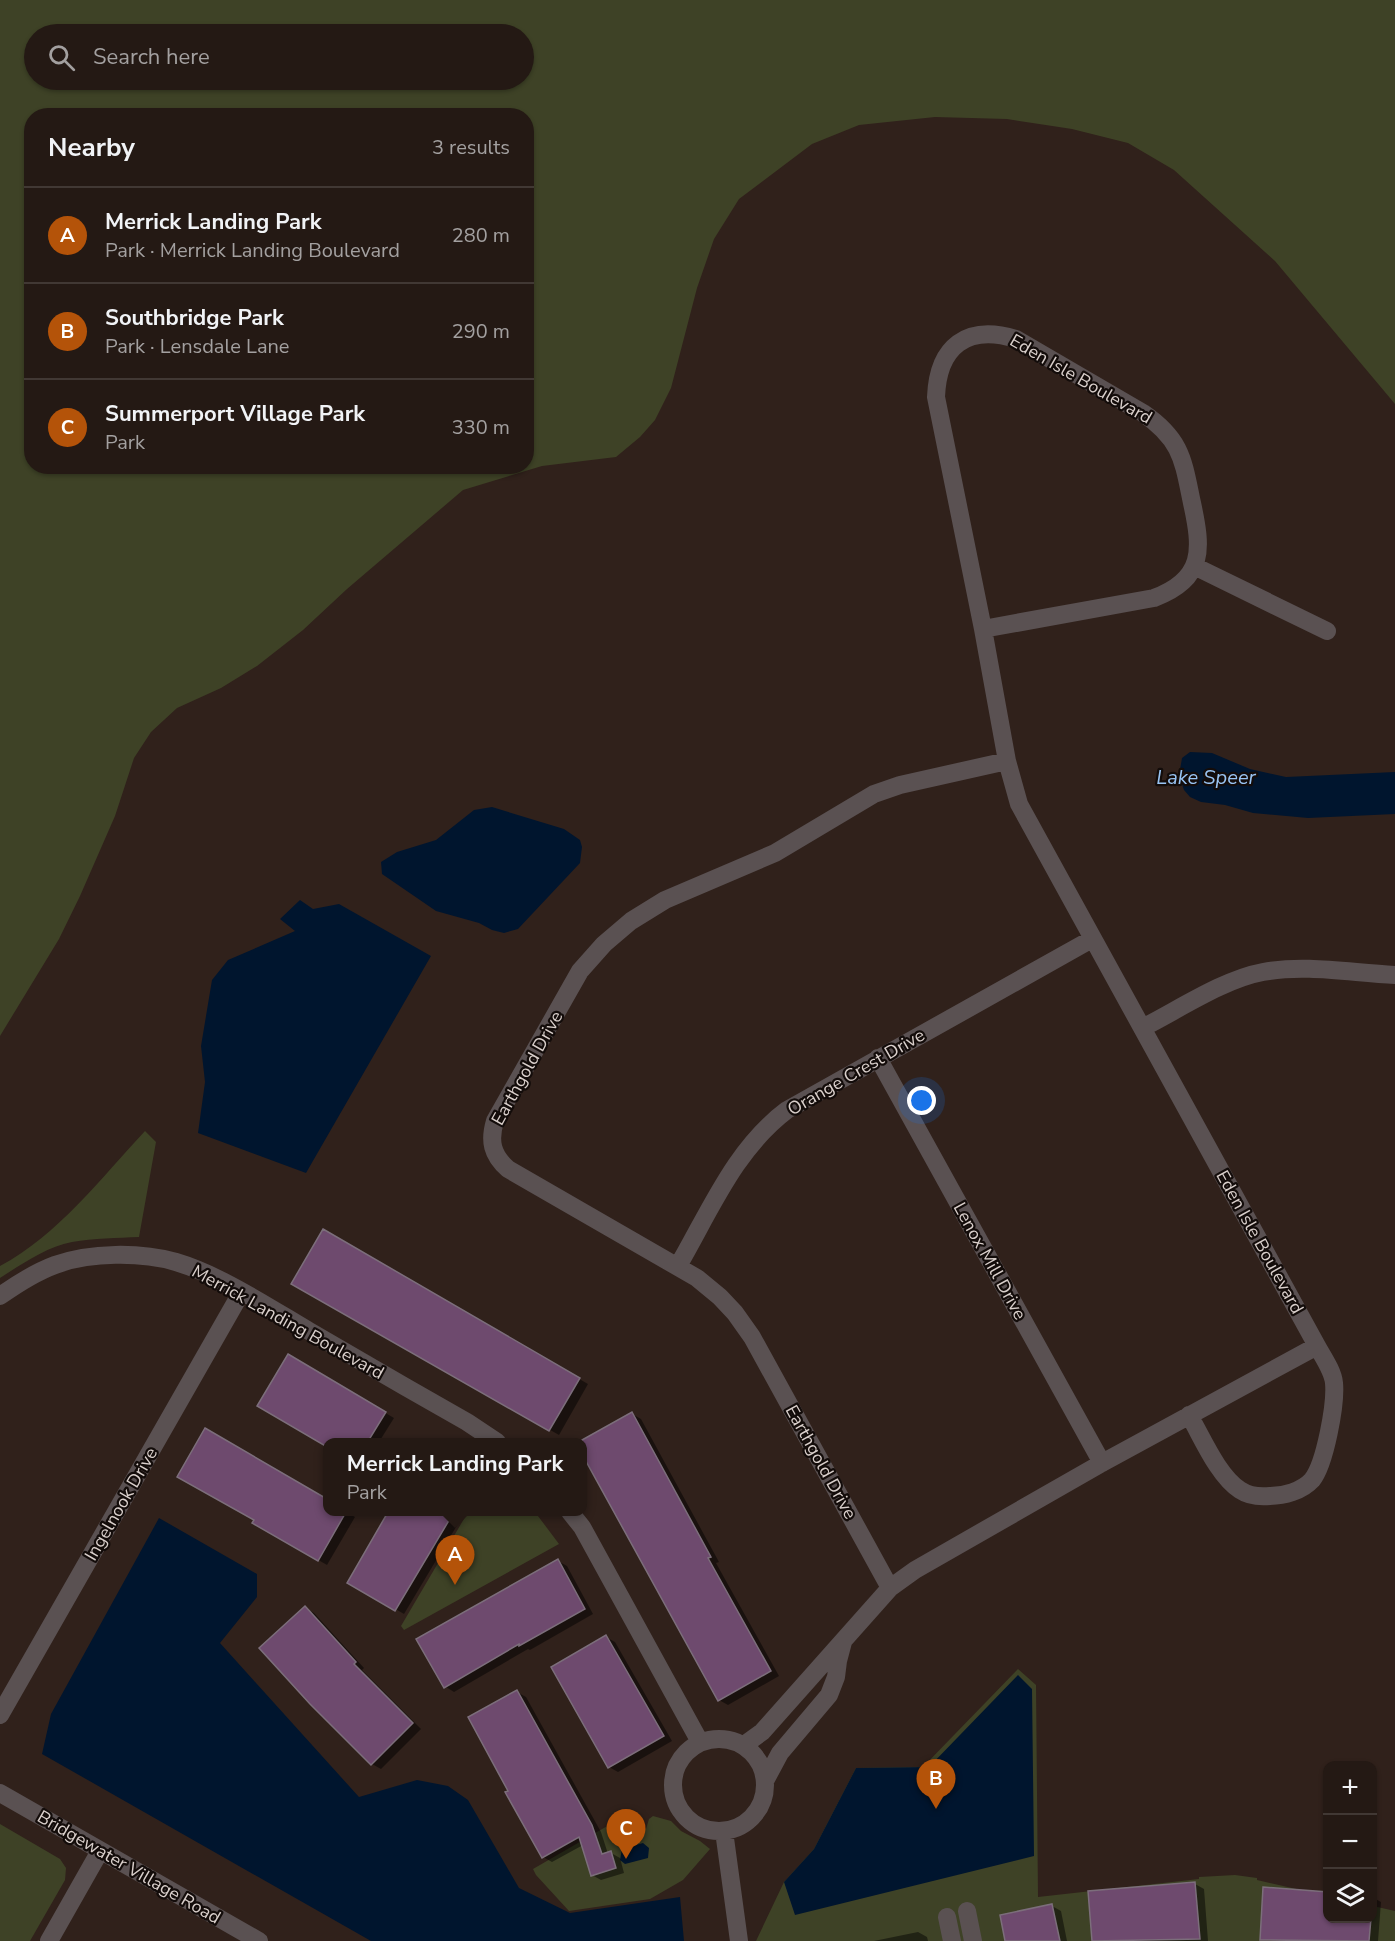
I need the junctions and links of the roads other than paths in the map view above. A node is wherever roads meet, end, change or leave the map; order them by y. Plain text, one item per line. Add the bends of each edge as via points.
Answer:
1 (1194, 566) junction
2 (983, 629) junction
3 (1327, 631) dead end
4 (1007, 761) junction
5 (1092, 939) junction
6 (1395, 975) edge
7 (1142, 1028) junction
8 (878, 1058) junction
9 (678, 1266) junction
10 (241, 1293) junction
11 (0, 1296) edge
12 (1317, 1346) junction
13 (1189, 1415) junction
14 (490, 1438) edge
15 (1102, 1463) junction
16 (573, 1516) edge
17 (890, 1588) junction
18 (844, 1641) junction
19 (0, 1714) edge
20 (700, 1742) junction
21 (744, 1745) junction
22 (765, 1781) junction
23 (0, 1793) edge
24 (724, 1831) junction
25 (100, 1851) junction
26 (967, 1911) dead end
27 (947, 1917) dead end
28 (49, 1941) edge
29 (259, 1941) edge
30 (739, 1941) edge
31 (952, 1941) edge
32 (974, 1941) edge

1 - 2 street, Eden Isle Boulevard via 1172,591 1154,598
1 - 2 street, Eden Isle Boulevard via 1200,538 1182,457 1162,426 1016,339 979,333 950,351 937,378 936,397
1 - 3 street
2 - 4 street, Eden Isle Boulevard
4 - 5 street, Eden Isle Boulevard via 1019,804
4 - 9 street, Earthgold Drive via 874,794 775,853 665,900 624,927 580,971 495,1121 491,1134 493,1149 508,1169
5 - 7 street, Eden Isle Boulevard
5 - 8 street, Orange Crest Drive
6 - 7 street via 1296,968 1261,972 1234,981
7 - 12 street, Eden Isle Boulevard
8 - 9 street, Orange Crest Drive via 787,1110 762,1132 738,1160
8 - 15 street, Lenox Mill Drive
9 - 17 street, Earthgold Drive via 720,1297 752,1337
10 - 11 street, Merrick Landing Boulevard via 176,1262 104,1255 56,1264
10 - 14 street, Merrick Landing Boulevard
10 - 19 street, Ingelnook Drive
12 - 13 street
12 - 13 street, Eden Isle Boulevard via 1334,1380 1334,1404 1318,1468 1298,1490 1257,1497 1241,1491 1217,1464
13 - 15 street
15 - 17 street
16 - 20 street
17 - 18 street
18 - 21 street via 762,1732
18 - 22 street via 829,1695 780,1753
20 - 21 street via 730,1739
20 - 24 street via 677,1765 674,1797 689,1821 712,1831
21 - 22 street via 759,1761
22 - 24 street via 763,1798 755,1814 741,1826
23 - 25 street, Bridgewater Village Road
24 - 30 street
25 - 28 street
25 - 29 street, Bridgewater Village Road
26 - 32 street
27 - 31 street

